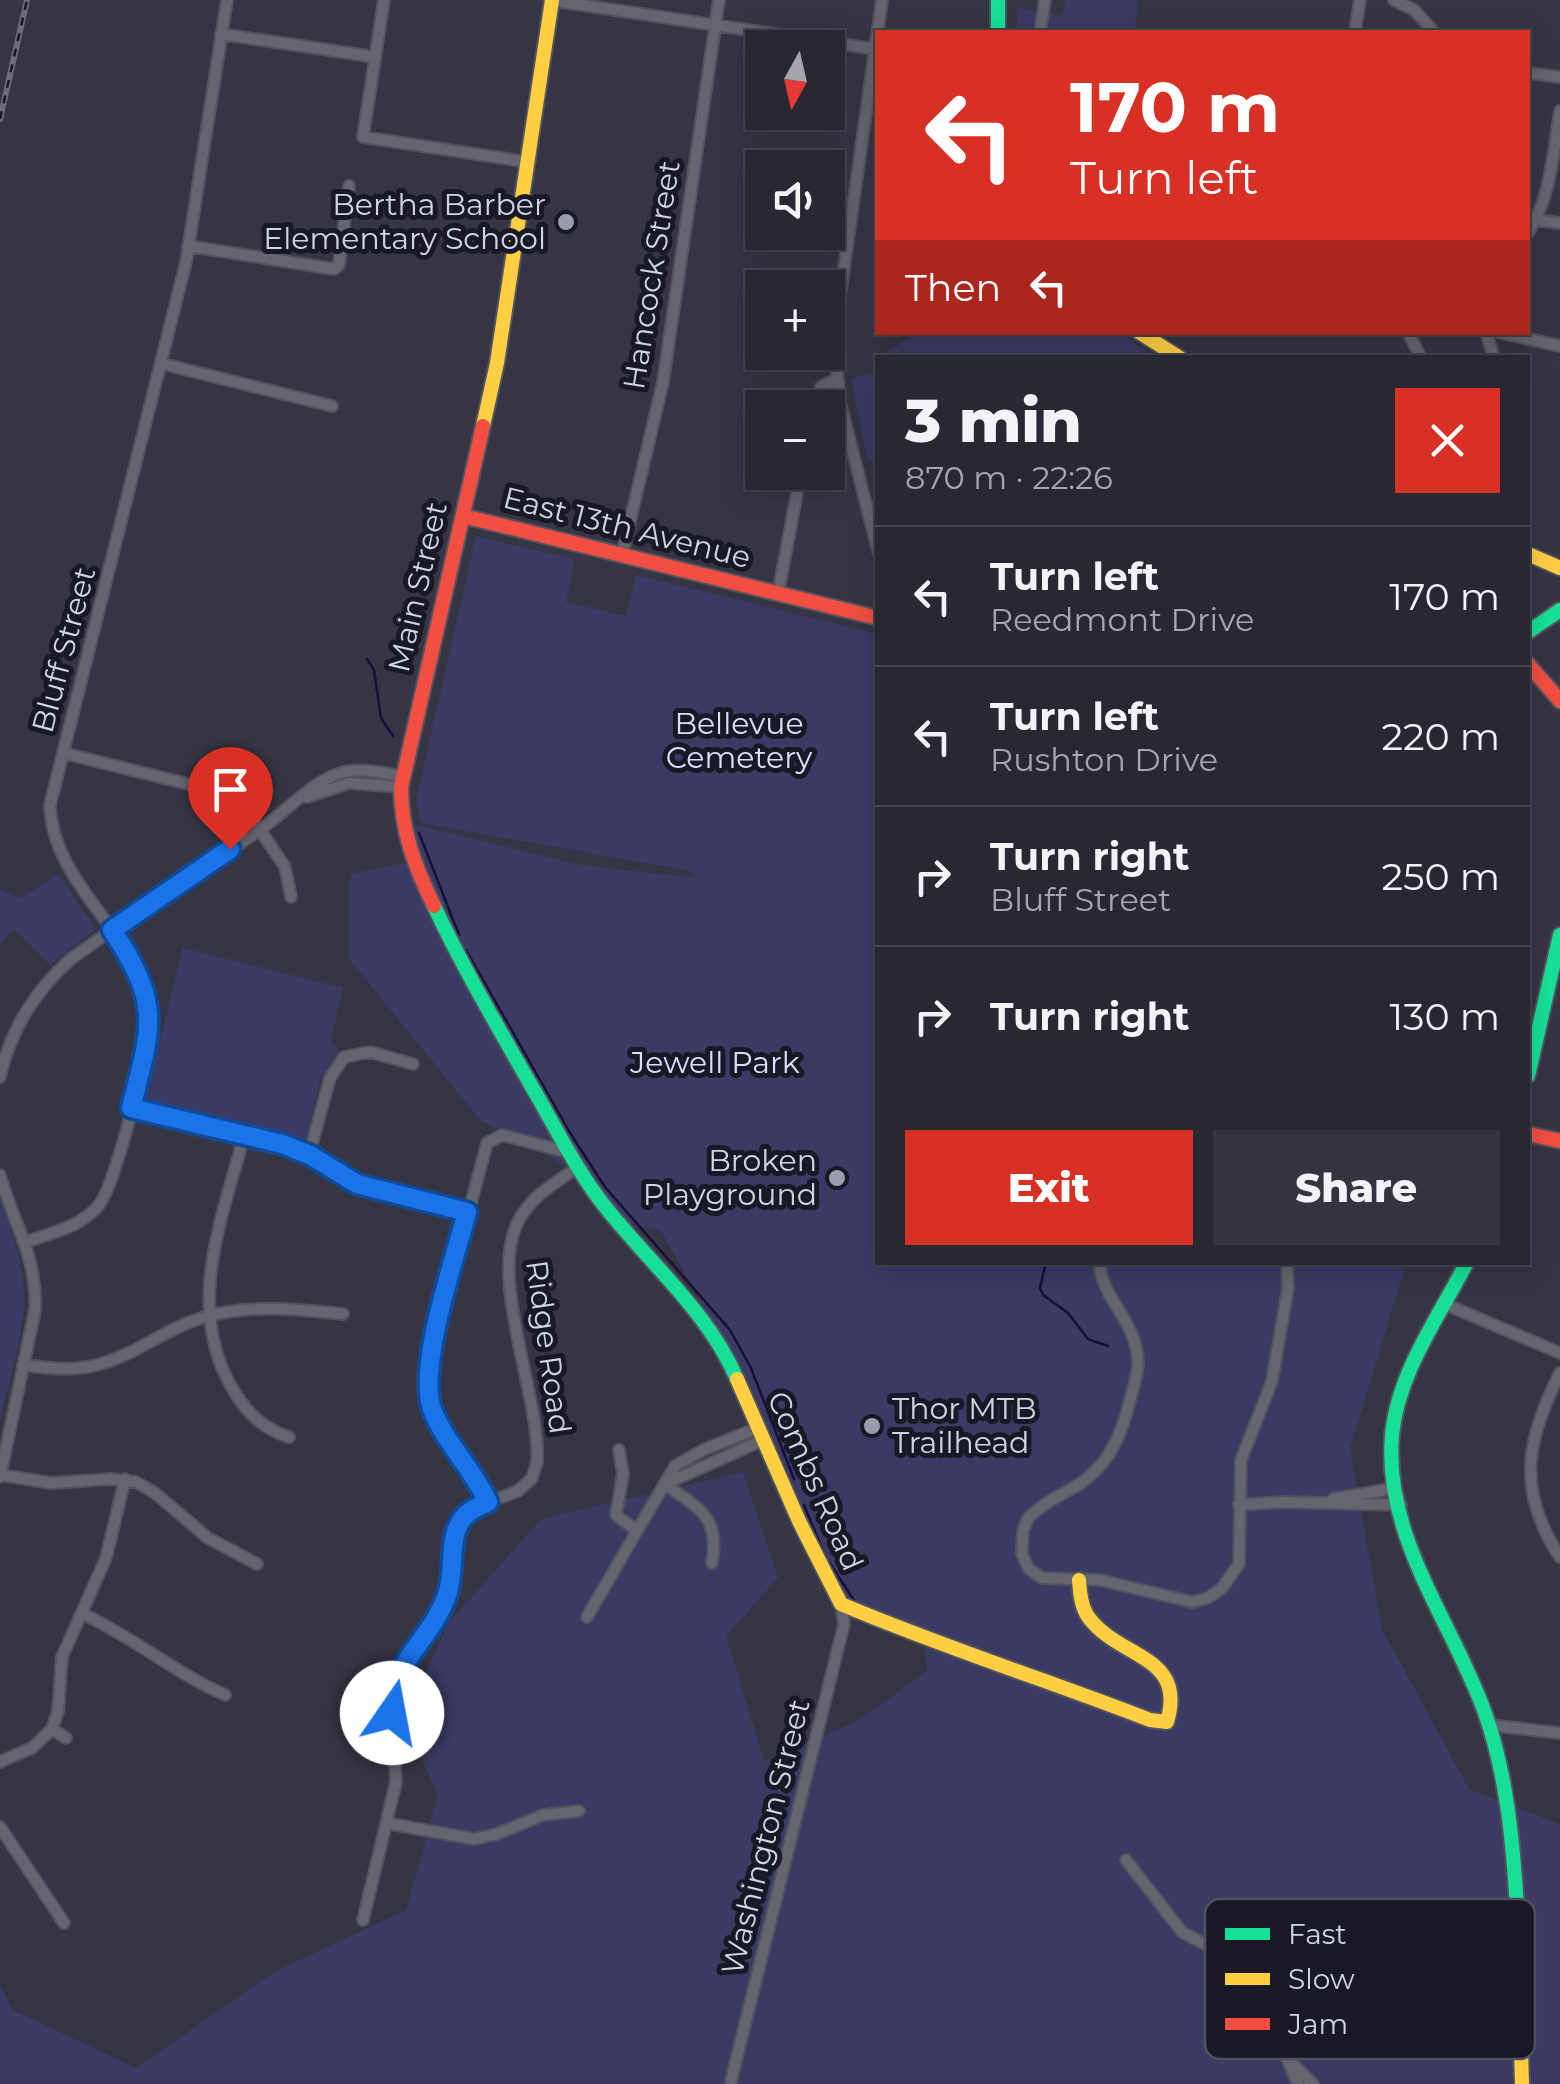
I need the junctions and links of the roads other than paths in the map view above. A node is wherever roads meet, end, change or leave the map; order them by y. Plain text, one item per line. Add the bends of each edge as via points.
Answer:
1 (227, 0) edge
2 (384, 0) edge
3 (550, 0) edge
4 (719, 0) edge
5 (882, 0) edge
6 (998, 0) edge
7 (1044, 0) edge
8 (1360, 0) edge
9 (1394, 0) edge
10 (715, 25) junction
11 (877, 30) edge
12 (998, 30) edge
13 (1040, 30) edge
14 (1355, 30) edge
15 (1432, 30) edge
16 (221, 34) junction
17 (875, 43) edge
18 (874, 49) junction
19 (374, 57) junction
20 (1530, 73) edge
21 (1560, 77) edge
22 (1560, 111) edge
23 (528, 162) junction
24 (349, 186) dead end
25 (1536, 220) junction
26 (1560, 223) edge
27 (1530, 230) edge
28 (188, 246) junction
29 (1145, 335) edge
30 (1510, 335) edge
31 (1560, 346) edge
32 (1175, 355) edge
33 (163, 364) junction
34 (836, 379) junction
35 (820, 390) edge
36 (332, 406) dead end
37 (797, 490) edge
38 (463, 516) junction
39 (875, 538) edge
40 (622, 555) junction
41 (1530, 555) edge
42 (1560, 568) edge
43 (778, 594) junction
44 (875, 617) edge
45 (1555, 617) edge
46 (1530, 631) edge
47 (1530, 666) edge
48 (1560, 701) edge
49 (63, 753) junction
50 (402, 782) junction
51 (260, 829) junction
52 (291, 897) dead end
53 (112, 930) junction
54 (1560, 935) edge
55 (413, 1064) dead end
56 (1530, 1067) edge
57 (0, 1077) edge
58 (131, 1108) junction
59 (1530, 1134) edge
60 (244, 1136) junction
61 (1560, 1142) edge
62 (568, 1150) junction
63 (310, 1155) junction
64 (578, 1167) junction
65 (0, 1175) edge
66 (467, 1212) junction
67 (26, 1242) junction
68 (1099, 1265) edge
69 (1287, 1265) edge
70 (1465, 1265) edge
71 (1446, 1305) junction
72 (343, 1314) dead end
73 (208, 1316) junction
74 (1560, 1354) edge
75 (23, 1366) junction
76 (1560, 1373) edge
77 (763, 1433) junction
78 (288, 1437) dead end
79 (619, 1450) dead end
80 (0, 1476) edge
81 (125, 1480) junction
82 (664, 1484) junction
83 (1396, 1488) junction
84 (488, 1502) junction
85 (1323, 1503) junction
86 (1401, 1505) junction
87 (1239, 1506) junction
88 (636, 1530) junction
89 (1560, 1557) edge
90 (712, 1563) dead end
91 (257, 1564) dead end
92 (1079, 1580) junction
93 (842, 1604) junction
94 (83, 1614) junction
95 (587, 1617) dead end
96 (225, 1695) dead end
97 (1489, 1725) junction
98 (52, 1729) junction
99 (1560, 1732) edge
100 (66, 1738) dead end
101 (0, 1762) edge
102 (579, 1811) dead end
103 (386, 1822) junction
104 (0, 1827) edge
105 (1126, 1860) dead end
106 (1514, 1899) edge
107 (363, 1920) dead end
108 (64, 1923) dead end
109 (1205, 1946) edge
110 (1286, 2059) edge
111 (1287, 2059) edge
112 (1521, 2059) edge
113 (731, 2081) dead end
114 (1298, 2084) edge
115 (1313, 2084) edge
116 (1522, 2084) edge

1 - 16 street, Bluff Street
2 - 19 street
3 - 10 street
3 - 23 street, Main Street
4 - 10 street, Hancock Street
5 - 11 street
6 - 12 street
7 - 13 street
8 - 14 street
9 - 15 street
10 - 18 street
10 - 40 street, Hancock Street via 663,382
16 - 19 street
16 - 28 street, Bluff Street
17 - 18 street
18 - 34 street via 836,311
19 - 23 street via 363,136
20 - 21 street
22 - 25 street via 1548,190
23 - 38 street, Main Street via 498,364
24 - 28 street via 334,269
25 - 26 street
25 - 27 street
28 - 33 street, Bluff Street
29 - 32 street
30 - 31 street
33 - 36 street
33 - 49 street, Bluff Street
34 - 35 street
34 - 39 street
37 - 43 street
38 - 40 street, East 13th Avenue
38 - 50 street, Main Street
40 - 43 street, East 13th Avenue
41 - 42 street
43 - 44 street, East 13th Avenue
45 - 46 street
47 - 48 street
49 - 51 street via 222,793
49 - 53 street, Bluff Street via 50,805 53,833
50 - 51 street via 344,772 316,784
50 - 62 street, Main Street via 407,841 433,909
51 - 52 street via 285,866
51 - 53 street
53 - 57 street via 70,959 38,994 16,1027
53 - 58 street, Bluff Street via 143,981 150,1008
54 - 56 street
55 - 63 street via 370,1052 344,1056 330,1078
58 - 60 street
58 - 67 street, Bluff Street via 102,1202 75,1224
59 - 61 street
60 - 63 street
60 - 73 street via 212,1259
62 - 64 street, Combs Road
62 - 66 street via 496,1136 484,1149
63 - 66 street via 357,1184
64 - 77 street, Combs Road via 715,1337
64 - 84 street, Ridge Road via 528,1206 510,1243 537,1462 525,1485
65 - 67 street
66 - 84 street via 427,1386 436,1418
67 - 75 street via 35,1299
68 - 92 street via 1102,1284 1137,1352 1125,1422 1096,1471 1028,1518 1021,1546 1036,1574
69 - 87 street via 1272,1381 1245,1448
70 - 71 street
71 - 74 street
71 - 83 street via 1397,1406
72 - 73 street via 265,1308
73 - 75 street via 90,1367
73 - 78 street via 234,1393 261,1424
75 - 80 street
76 - 89 street via 1537,1422 1530,1474 1536,1513
77 - 82 street
77 - 93 street, Combs Road
79 - 88 street via 623,1474 616,1515
80 - 81 street via 51,1483
81 - 91 street via 146,1486 208,1538
81 - 94 street via 106,1558
82 - 88 street
82 - 90 street via 714,1526
83 - 85 street
83 - 86 street
84 - 103 street, Ridge Road via 463,1518 447,1595 396,1678 397,1770
85 - 86 street
85 - 87 street
86 - 97 street via 1431,1599
87 - 92 street via 1239,1564 1208,1598 1182,1601
88 - 95 street
92 - 93 street, Combs Road via 1091,1620 1164,1674 1172,1701 1167,1722 928,1641
93 - 113 street, Washington Street via 844,1624
94 - 96 street
94 - 98 street via 62,1657
97 - 99 street
97 - 106 street via 1507,1811
98 - 100 street
98 - 101 street via 32,1748
102 - 103 street via 543,1815 474,1839
103 - 107 street, Ridge Road
104 - 108 street
105 - 109 street via 1182,1932
110 - 114 street
111 - 115 street
112 - 116 street

